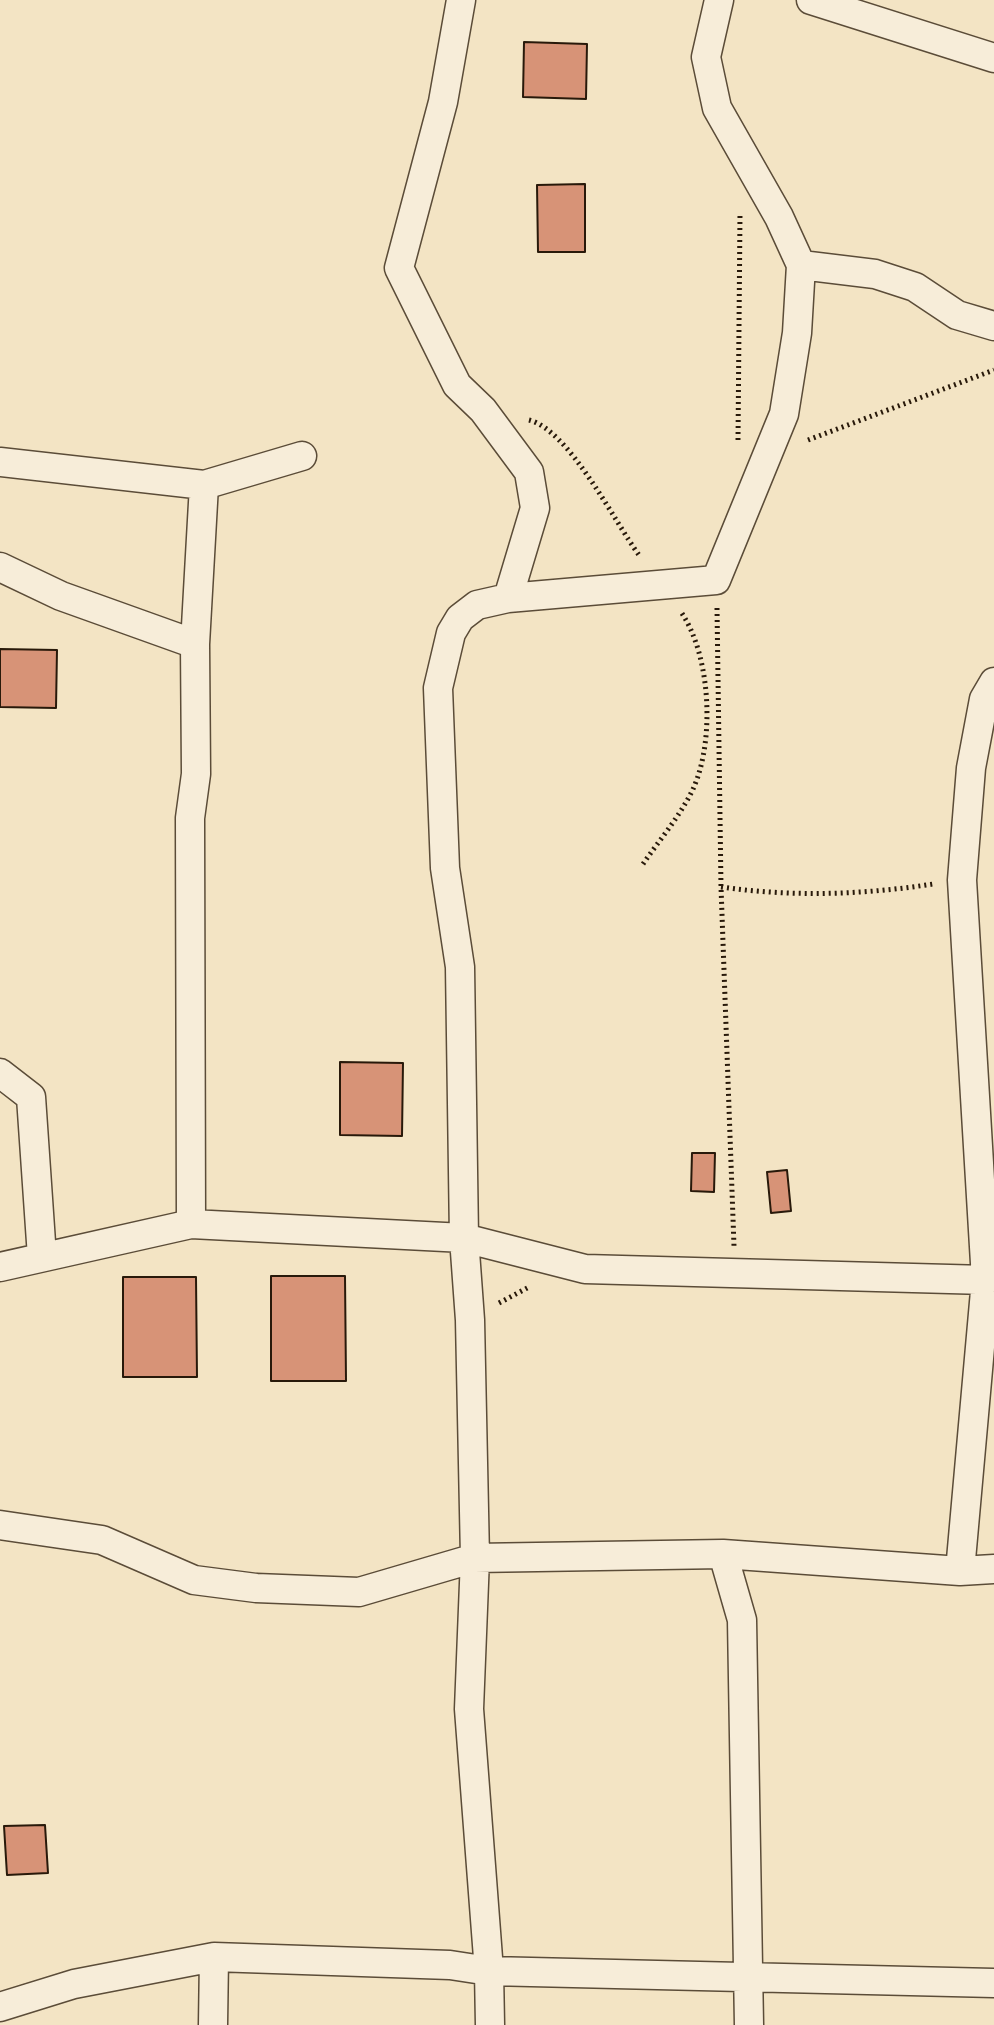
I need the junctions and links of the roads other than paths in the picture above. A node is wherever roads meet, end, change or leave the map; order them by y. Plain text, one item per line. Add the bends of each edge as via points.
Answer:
1 (461, 0) edge
2 (719, 0) edge
3 (811, 0) edge
4 (994, 58) edge
5 (801, 265) junction
6 (994, 326) edge
7 (302, 456) dead end
8 (0, 462) edge
9 (204, 485) junction
10 (0, 567) edge
11 (508, 598) junction
12 (195, 644) junction
13 (994, 682) edge
14 (0, 1073) edge
15 (191, 1224) junction
16 (464, 1238) junction
17 (42, 1257) junction
18 (0, 1267) edge
19 (986, 1280) junction
20 (0, 1525) edge
21 (723, 1554) junction
22 (475, 1558) junction
23 (994, 1569) edge
24 (960, 1571) junction
25 (214, 1957) junction
26 (489, 1971) junction
27 (748, 1975) junction
28 (994, 1983) edge
29 (0, 2007) edge
30 (213, 2025) edge
31 (490, 2025) edge
32 (749, 2025) edge

1 - 11 street via 443,102 399,268 457,385 483,410 529,472 535,508
2 - 5 street via 706,57 717,108
3 - 4 street
5 - 6 street via 875,274 915,287 957,315
5 - 11 street via 784,414 716,580
7 - 9 street
8 - 9 street
9 - 12 street
10 - 12 street via 61,596
11 - 16 street via 477,605 460,618 451,633 438,688 445,868 460,967
12 - 15 street
13 - 19 street via 984,699 971,768 962,880
14 - 17 street via 31,1097
15 - 16 street
15 - 17 street
16 - 19 street via 585,1269
16 - 22 street
17 - 18 street
19 - 24 street
20 - 22 street via 102,1540 194,1580 256,1588 359,1592
21 - 22 street
21 - 24 street
21 - 27 street via 742,1620
22 - 26 street via 469,1709
23 - 24 street
25 - 26 street via 450,1965
25 - 29 street via 74,1984
25 - 30 street
26 - 27 street
26 - 31 street
27 - 28 street
27 - 32 street

